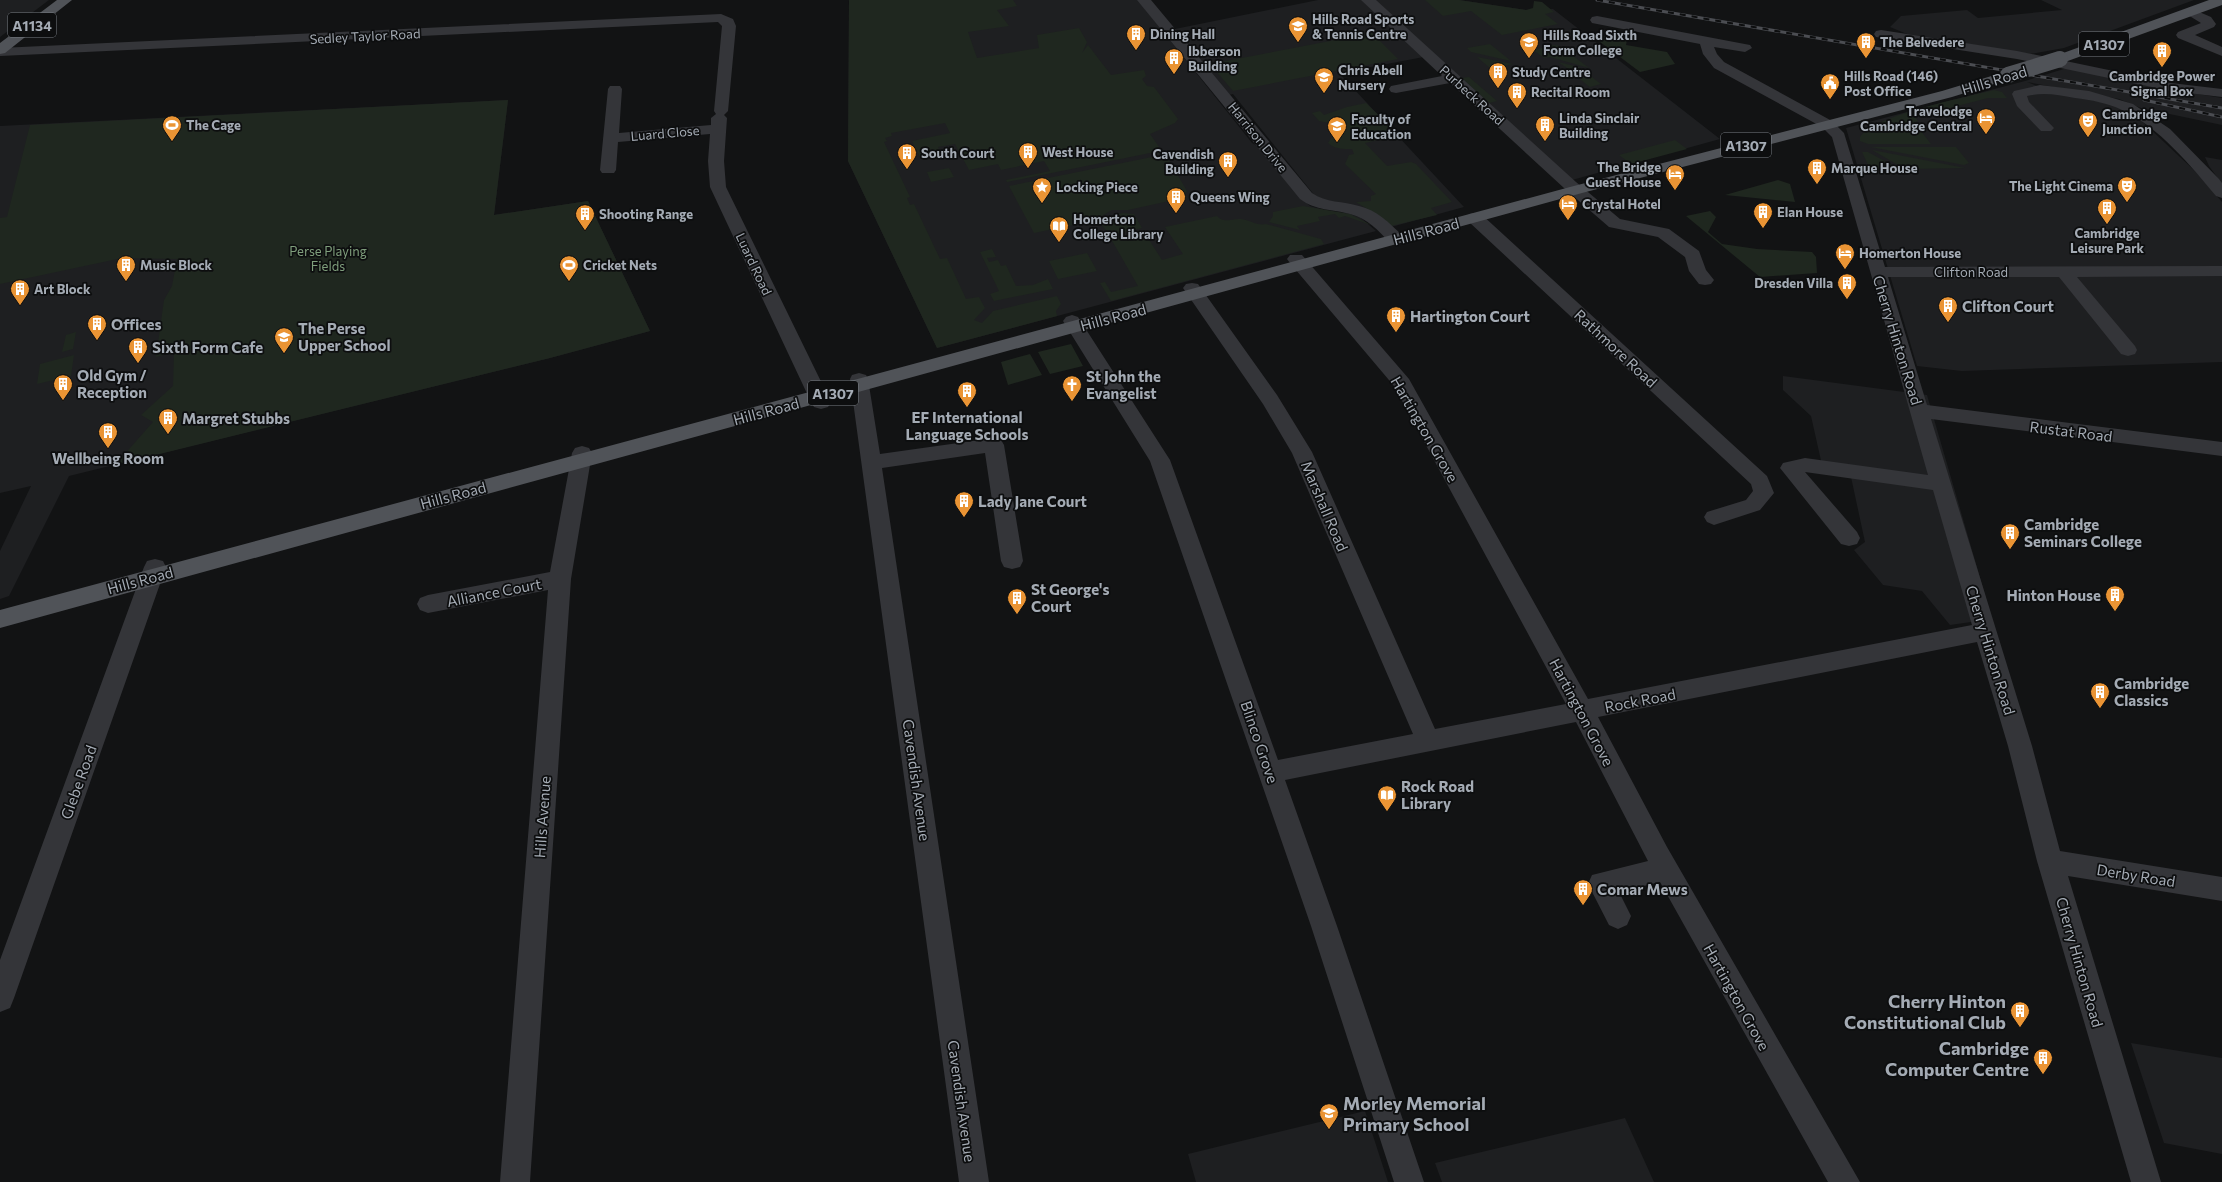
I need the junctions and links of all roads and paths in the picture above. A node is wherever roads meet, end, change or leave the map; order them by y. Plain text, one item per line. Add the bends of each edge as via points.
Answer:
1 (65, 0) edge
2 (1144, 0) edge
3 (1368, 0) edge
4 (2222, 0) edge
5 (2190, 12) junction
6 (1598, 20) dead end
7 (728, 22) joint
8 (1881, 34) dead end
9 (1707, 40) junction
10 (0, 51) edge
11 (2222, 52) edge
12 (1741, 75) junction
13 (1453, 78) junction
14 (615, 89) dead end
15 (1396, 89) dead end
16 (2222, 93) edge
17 (719, 119) junction
18 (1827, 124) junction
19 (2046, 128) dead end
20 (612, 138) junction
21 (608, 170) dead end
22 (1576, 190) junction
23 (2222, 193) edge
24 (1475, 218) junction
25 (1396, 240) junction
26 (1298, 262) junction
27 (1878, 272) junction
28 (2222, 272) edge
29 (2065, 273) junction
30 (1706, 280) dead end
31 (1194, 291) junction
32 (1074, 324) junction
33 (2128, 350) dead end
34 (859, 382) junction
35 (820, 399) junction
36 (1920, 411) junction
37 (2222, 449) edge
38 (582, 457) junction
39 (872, 462) junction
40 (1942, 484) junction
41 (1714, 517) dead end
42 (1849, 538) dead end
43 (1012, 560) dead end
44 (153, 572) junction
45 (560, 579) junction
46 (428, 604) dead end
47 (0, 619) edge
48 (1986, 631) junction
49 (1582, 711) junction
50 (1428, 741) junction
51 (1270, 772) junction
52 (2050, 861) junction
53 (1666, 869) junction
54 (2222, 889) edge
55 (1618, 916) dead end
56 (0, 998) edge
57 (515, 1182) edge
58 (974, 1182) edge
59 (1409, 1182) edge
60 (1845, 1182) edge
61 (2146, 1182) edge

1 - 10 main road, A1134
2 - 25 street, Harrison Drive via 1306,196 1320,204 1362,212 1379,223
3 - 13 street, Purbeck Road
4 - 5 main road, Hills Road / A1307
5 - 11 street via 2209,24 2183,35
5 - 18 main road, Hills Road / A1307, bridge via 2060,59 1947,94
6 - 9 street
7 - 10 street, Sedley Taylor Road via 716,18
7 - 17 street, Luard Road
8 - 16 street via 2017,55 2171,87
9 - 12 street via 1709,53 1713,59 1719,65
9 - 12 street via 1751,47
12 - 18 street
13 - 15 street
13 - 22 street, Purbeck Road
14 - 20 street, Luard Close
17 - 20 street, Luard Close
17 - 35 street, Luard Road via 716,161 718,187
18 - 22 main road, Hills Road / A1307
18 - 27 street, Cherry Hinton Road via 1839,136
19 - 23 street via 2021,102 2019,94 2040,88 2120,104 2137,111 2158,127
20 - 21 street, Luard Close
22 - 24 main road, Hills Road / A1307
22 - 30 street, Purbeck Road via 1615,223 1663,233 1693,255 1698,272
24 - 25 main road, Hills Road / A1307
24 - 41 street, Rathmore Road via 1758,478 1764,493 1753,505
25 - 26 main road, Hills Road / A1307
26 - 31 main road, Hills Road / A1307
26 - 49 street, Hartington Grove via 1402,383
27 - 29 street, Clifton Road
27 - 36 street, Cherry Hinton Road
28 - 29 street, Clifton Road
29 - 33 street
31 - 32 main road, Hills Road / A1307
31 - 50 street, Marshall Road via 1270,400 1302,452
32 - 34 main road, Hills Road / A1307
32 - 51 street, Blinco Grove via 1160,460
34 - 35 main road, Hills Road / A1307
34 - 39 street, Cavendish Avenue
35 - 38 main road, Hills Road / A1307
36 - 37 street, Rustat Road
36 - 40 street, Cherry Hinton Road
38 - 44 main road, Hills Road / A1307
38 - 45 street, Hills Avenue
39 - 43 street via 994,445
39 - 58 street, Cavendish Avenue
40 - 42 street via 1805,465 1790,468
40 - 48 street, Cherry Hinton Road
44 - 47 main road, Hills Road / A1307
44 - 56 street, Glebe Road
45 - 46 street, Alliance Court
45 - 57 street, Hills Avenue
48 - 49 street, Rock Road
48 - 52 street, Cherry Hinton Road
49 - 50 street, Rock Road
49 - 53 street, Hartington Grove
50 - 51 street, Rock Road
51 - 59 street, Blinco Grove
52 - 54 street, Derby Road
52 - 61 street, Cherry Hinton Road
53 - 55 street via 1601,884
53 - 60 street, Hartington Grove

